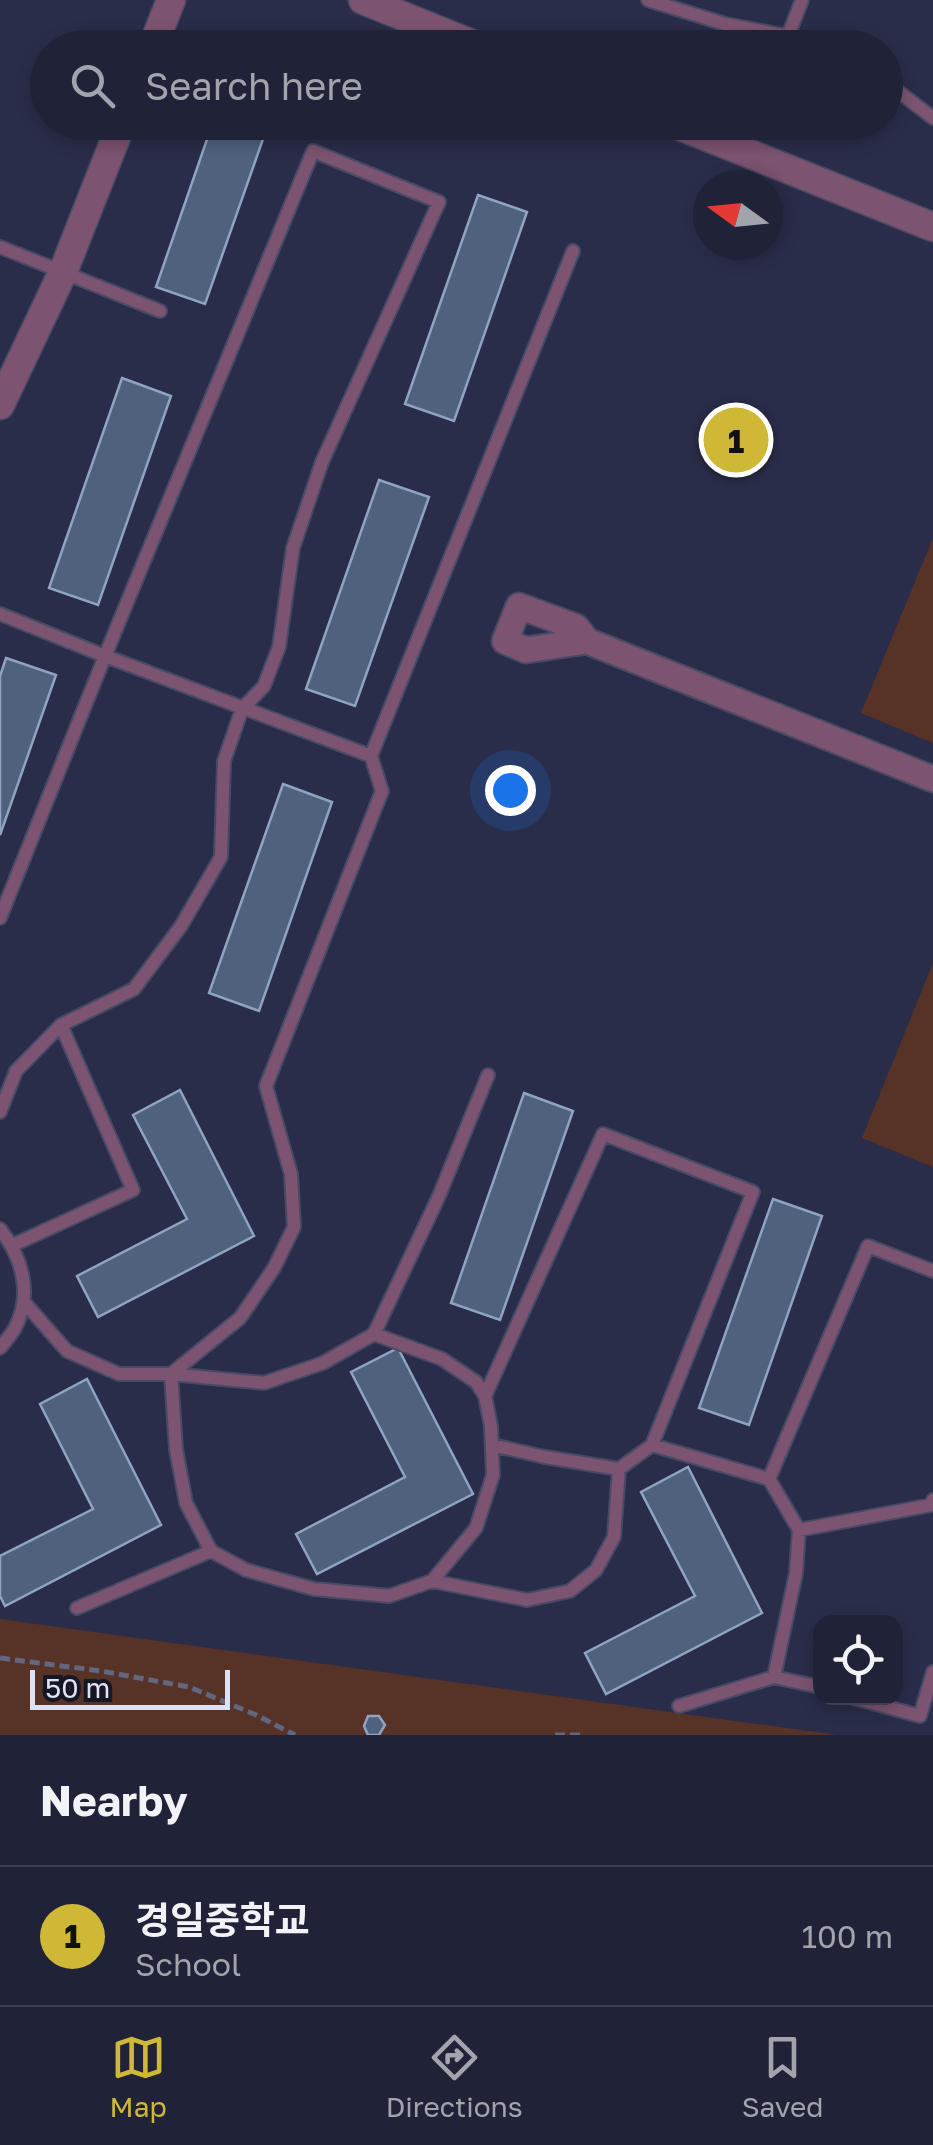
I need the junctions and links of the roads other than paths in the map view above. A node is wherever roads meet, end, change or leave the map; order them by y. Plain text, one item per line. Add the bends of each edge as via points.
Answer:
1 (171, 0) edge
2 (363, 0) edge
3 (648, 0) edge
4 (802, 0) edge
5 (159, 30) edge
6 (437, 30) edge
7 (756, 30) edge
8 (790, 30) edge
9 (903, 95) edge
10 (933, 118) edge
11 (115, 140) edge
12 (715, 140) edge
13 (933, 227) edge
14 (0, 247) edge
15 (574, 251) dead end
16 (63, 272) junction
17 (160, 310) dead end
18 (0, 405) edge
19 (0, 614) edge
20 (587, 641) dead end
21 (105, 656) junction
22 (242, 709) junction
23 (371, 756) junction
24 (933, 779) edge
25 (0, 918) edge
26 (61, 1025) junction
27 (488, 1075) dead end
28 (1, 1104) edge
29 (0, 1229) edge
30 (12, 1245) junction
31 (933, 1270) edge
32 (24, 1302) junction
33 (374, 1334) junction
34 (0, 1348) edge
35 (171, 1374) junction
36 (485, 1396) junction
37 (492, 1444) junction
38 (652, 1445) junction
39 (619, 1469) junction
40 (769, 1479) junction
41 (932, 1505) edge
42 (798, 1530) junction
43 (211, 1551) junction
44 (432, 1582) junction
45 (77, 1608) dead end
46 (933, 1672) edge
47 (774, 1677) junction
48 (813, 1686) edge
49 (880, 1705) edge
50 (679, 1706) dead end

1 - 5 street
2 - 6 street
3 - 7 lane
4 - 8 lane
9 - 10 lane
11 - 16 street
12 - 13 street
14 - 16 lane
15 - 23 lane
16 - 17 lane
16 - 18 street
19 - 21 lane
20 - 24 street
21 - 22 lane
21 - 22 lane via 313,152 439,202 322,462 294,548 279,647 264,686
21 - 25 lane
22 - 23 lane
22 - 26 lane via 224,761 221,856 134,989
23 - 35 lane via 382,791 266,1086 291,1174 294,1227 240,1318
26 - 28 lane via 16,1071
26 - 30 lane via 132,1190
27 - 33 lane
29 - 30 lane
30 - 32 lane via 24,1274
31 - 40 lane via 868,1246
32 - 34 lane
32 - 35 lane via 67,1351 119,1374
33 - 35 lane via 323,1363 264,1383
33 - 36 lane via 442,1359
35 - 43 lane via 186,1503
36 - 37 lane
36 - 38 lane via 604,1134 752,1192
37 - 39 lane
37 - 44 lane via 493,1475 476,1528
38 - 39 lane
38 - 40 lane
39 - 44 lane via 614,1537 596,1570 570,1591 527,1600
40 - 42 lane
41 - 42 lane
42 - 47 lane
43 - 44 lane via 246,1570 314,1589 389,1596
43 - 45 lane
46 - 49 lane via 920,1716
47 - 48 lane
47 - 50 lane

